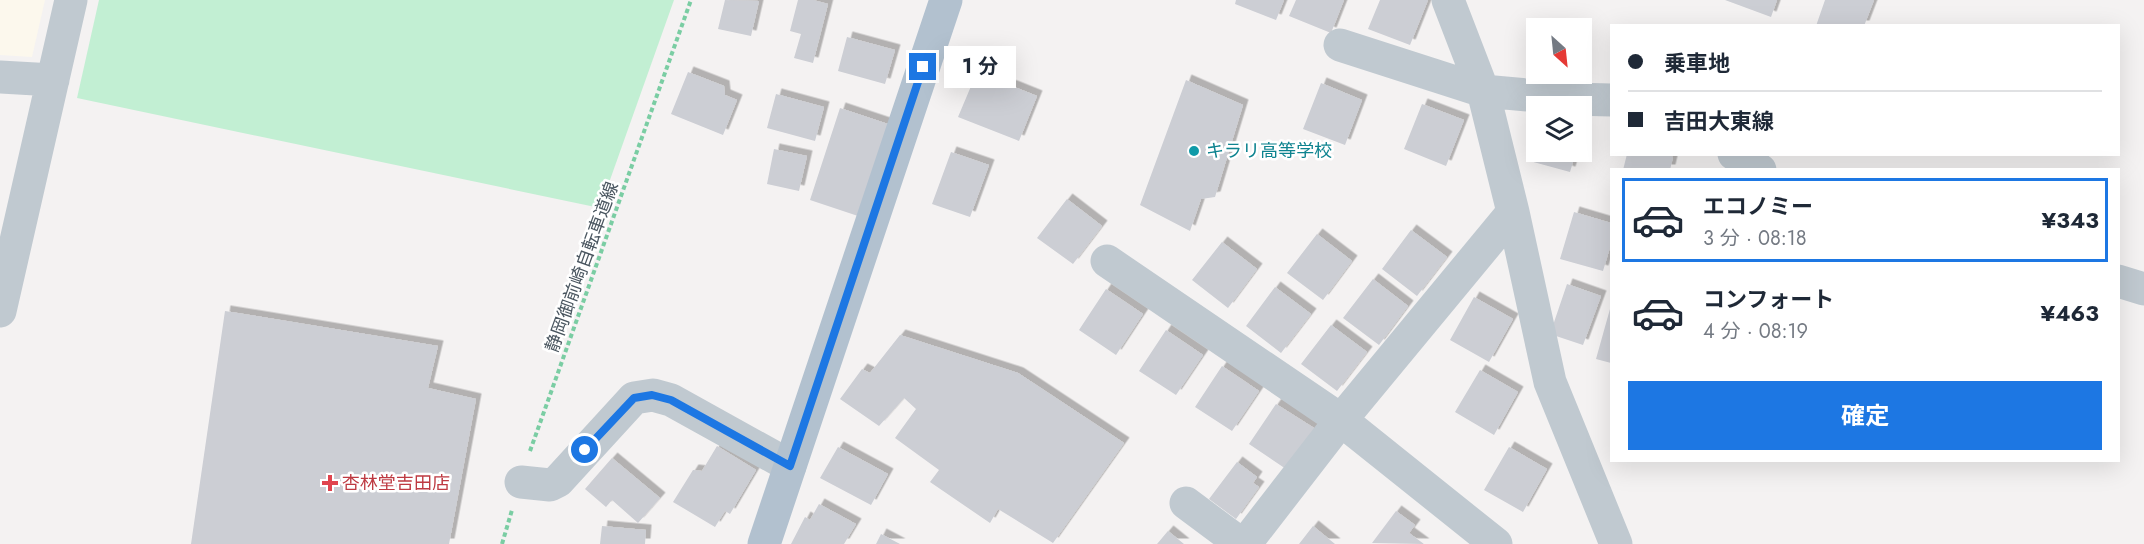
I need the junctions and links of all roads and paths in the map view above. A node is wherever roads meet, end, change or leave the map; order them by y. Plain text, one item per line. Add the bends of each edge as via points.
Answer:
1 (71, 0) edge
2 (692, 0) edge
3 (946, 0) edge
4 (1448, 0) edge
5 (1340, 45) dead end
6 (0, 77) edge
7 (53, 80) junction
8 (1483, 91) junction
9 (1610, 100) edge
10 (1737, 156) edge
11 (1757, 168) edge
12 (1513, 212) junction
13 (1107, 261) dead end
14 (2120, 282) edge
15 (2144, 289) edge
16 (0, 311) edge
17 (1341, 420) junction
18 (790, 466) junction
19 (521, 482) junction
20 (1186, 502) dead end
21 (1618, 543) edge
22 (502, 544) edge
23 (764, 544) edge
24 (1243, 544) edge
25 (1496, 544) edge

1 - 7 street
2 - 19 path, 静岡御前崎自転車道線
3 - 18 main road
4 - 8 street
5 - 8 street
6 - 7 street
7 - 16 street
8 - 9 street
8 - 12 street
10 - 11 street
12 - 17 street
12 - 21 street via 1550,382
13 - 17 street
14 - 15 street
17 - 24 street
17 - 25 street
18 - 19 street via 671,400 652,395 634,398 558,481 550,485
18 - 23 main road
19 - 22 path, 静岡御前崎自転車道線
20 - 24 street

